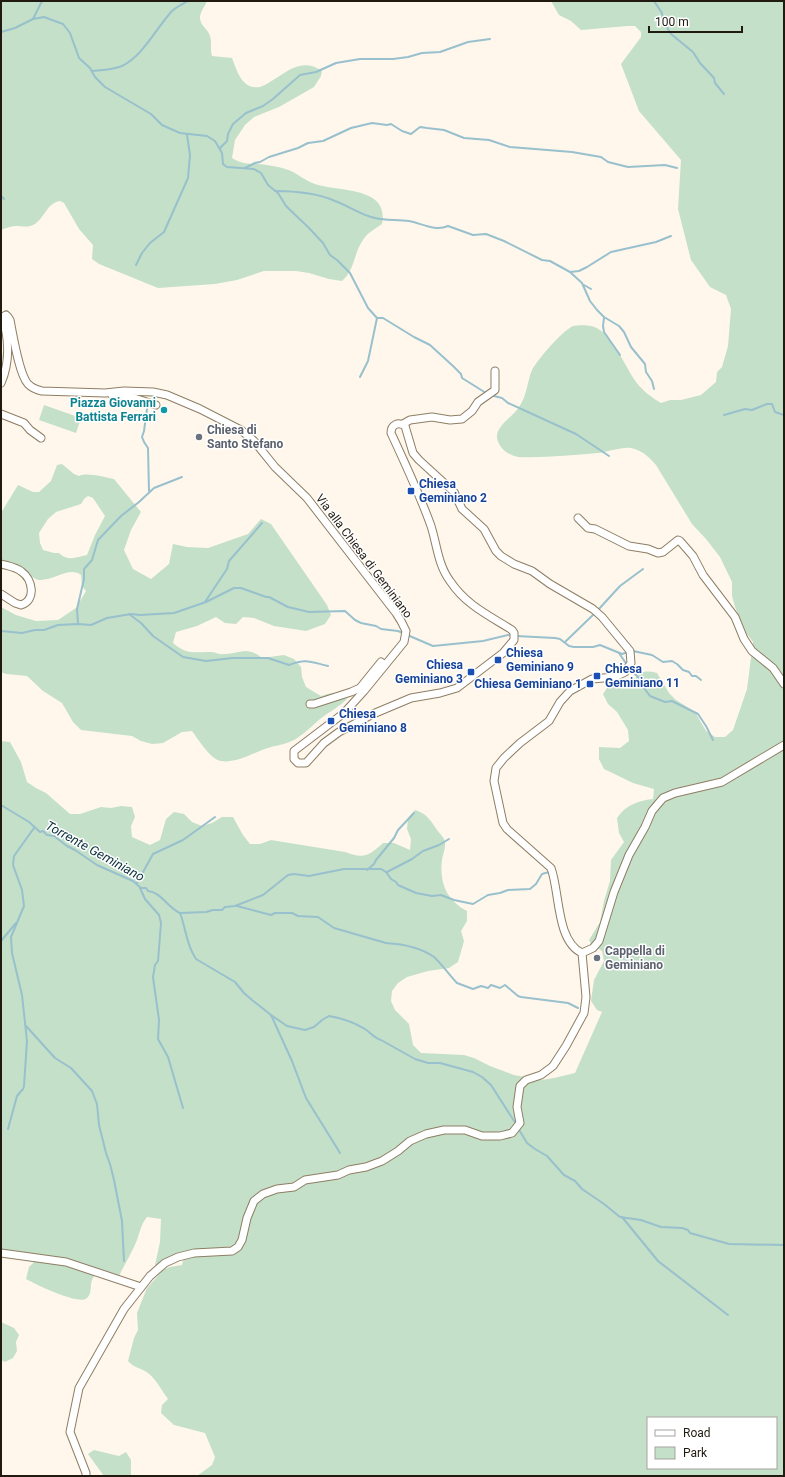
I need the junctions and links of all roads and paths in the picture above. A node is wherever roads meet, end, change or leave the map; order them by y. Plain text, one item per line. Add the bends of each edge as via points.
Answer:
1 (495, 371) dead end
2 (1, 383) edge
3 (108, 394) junction
4 (156, 406) dead end
5 (1, 414) edge
6 (403, 424) junction
7 (41, 438) dead end
8 (578, 518) dead end
9 (1, 564) edge
10 (1, 594) edge
11 (385, 665) junction
12 (784, 684) edge
13 (317, 698) dead end
14 (784, 746) edge
15 (582, 952) junction
16 (1, 1253) edge
17 (141, 1288) junction
18 (86, 1476) edge

1 - 6 street via 494,392 478,402 462,419 432,417 410,420
2 - 3 street, Via alla Chiesa di Geminiano via 7,366 8,348 2,320 6,315 10,320 23,373 30,385 42,391
3 - 4 street via 131,397
3 - 11 street, Via alla Chiesa di Geminiano via 144,391 167,395 200,409 246,434 275,468 307,498 401,621 406,631 404,642
5 - 7 street via 24,422
6 - 11 street, Via alla Chiesa di Geminiano via 395,424 391,433 430,526 446,575 473,606 512,630 514,640 503,653 457,688 411,698 373,714 339,732 324,743 306,763 295,762 294,751 344,713
6 - 15 street via 407,428 413,453 454,492 462,509 484,529 501,556 532,571 593,609 630,651 631,663 625,672 615,677 592,679 570,691 548,722 520,743 496,768 494,781 503,823 551,868 562,924 569,942 576,950
8 - 12 street via 588,528 629,546 658,553 680,541 735,617 752,651 773,668
9 - 10 street via 24,574 30,582 32,591 28,600 21,605
11 - 13 street via 381,662 360,688 310,704
14 - 15 street via 722,782 663,798 652,811 629,855 599,941 593,948
15 - 17 street via 586,997 584,1013 553,1066 541,1075 526,1080 520,1086 517,1107 520,1123 512,1133 482,1136 465,1130 444,1130 426,1134 410,1141 382,1161 366,1167 305,1180 294,1187 264,1194 254,1201 238,1247 232,1251 194,1253 178,1257 165,1263
16 - 17 street via 66,1262
17 - 18 street via 124,1308 80,1385 70,1432

